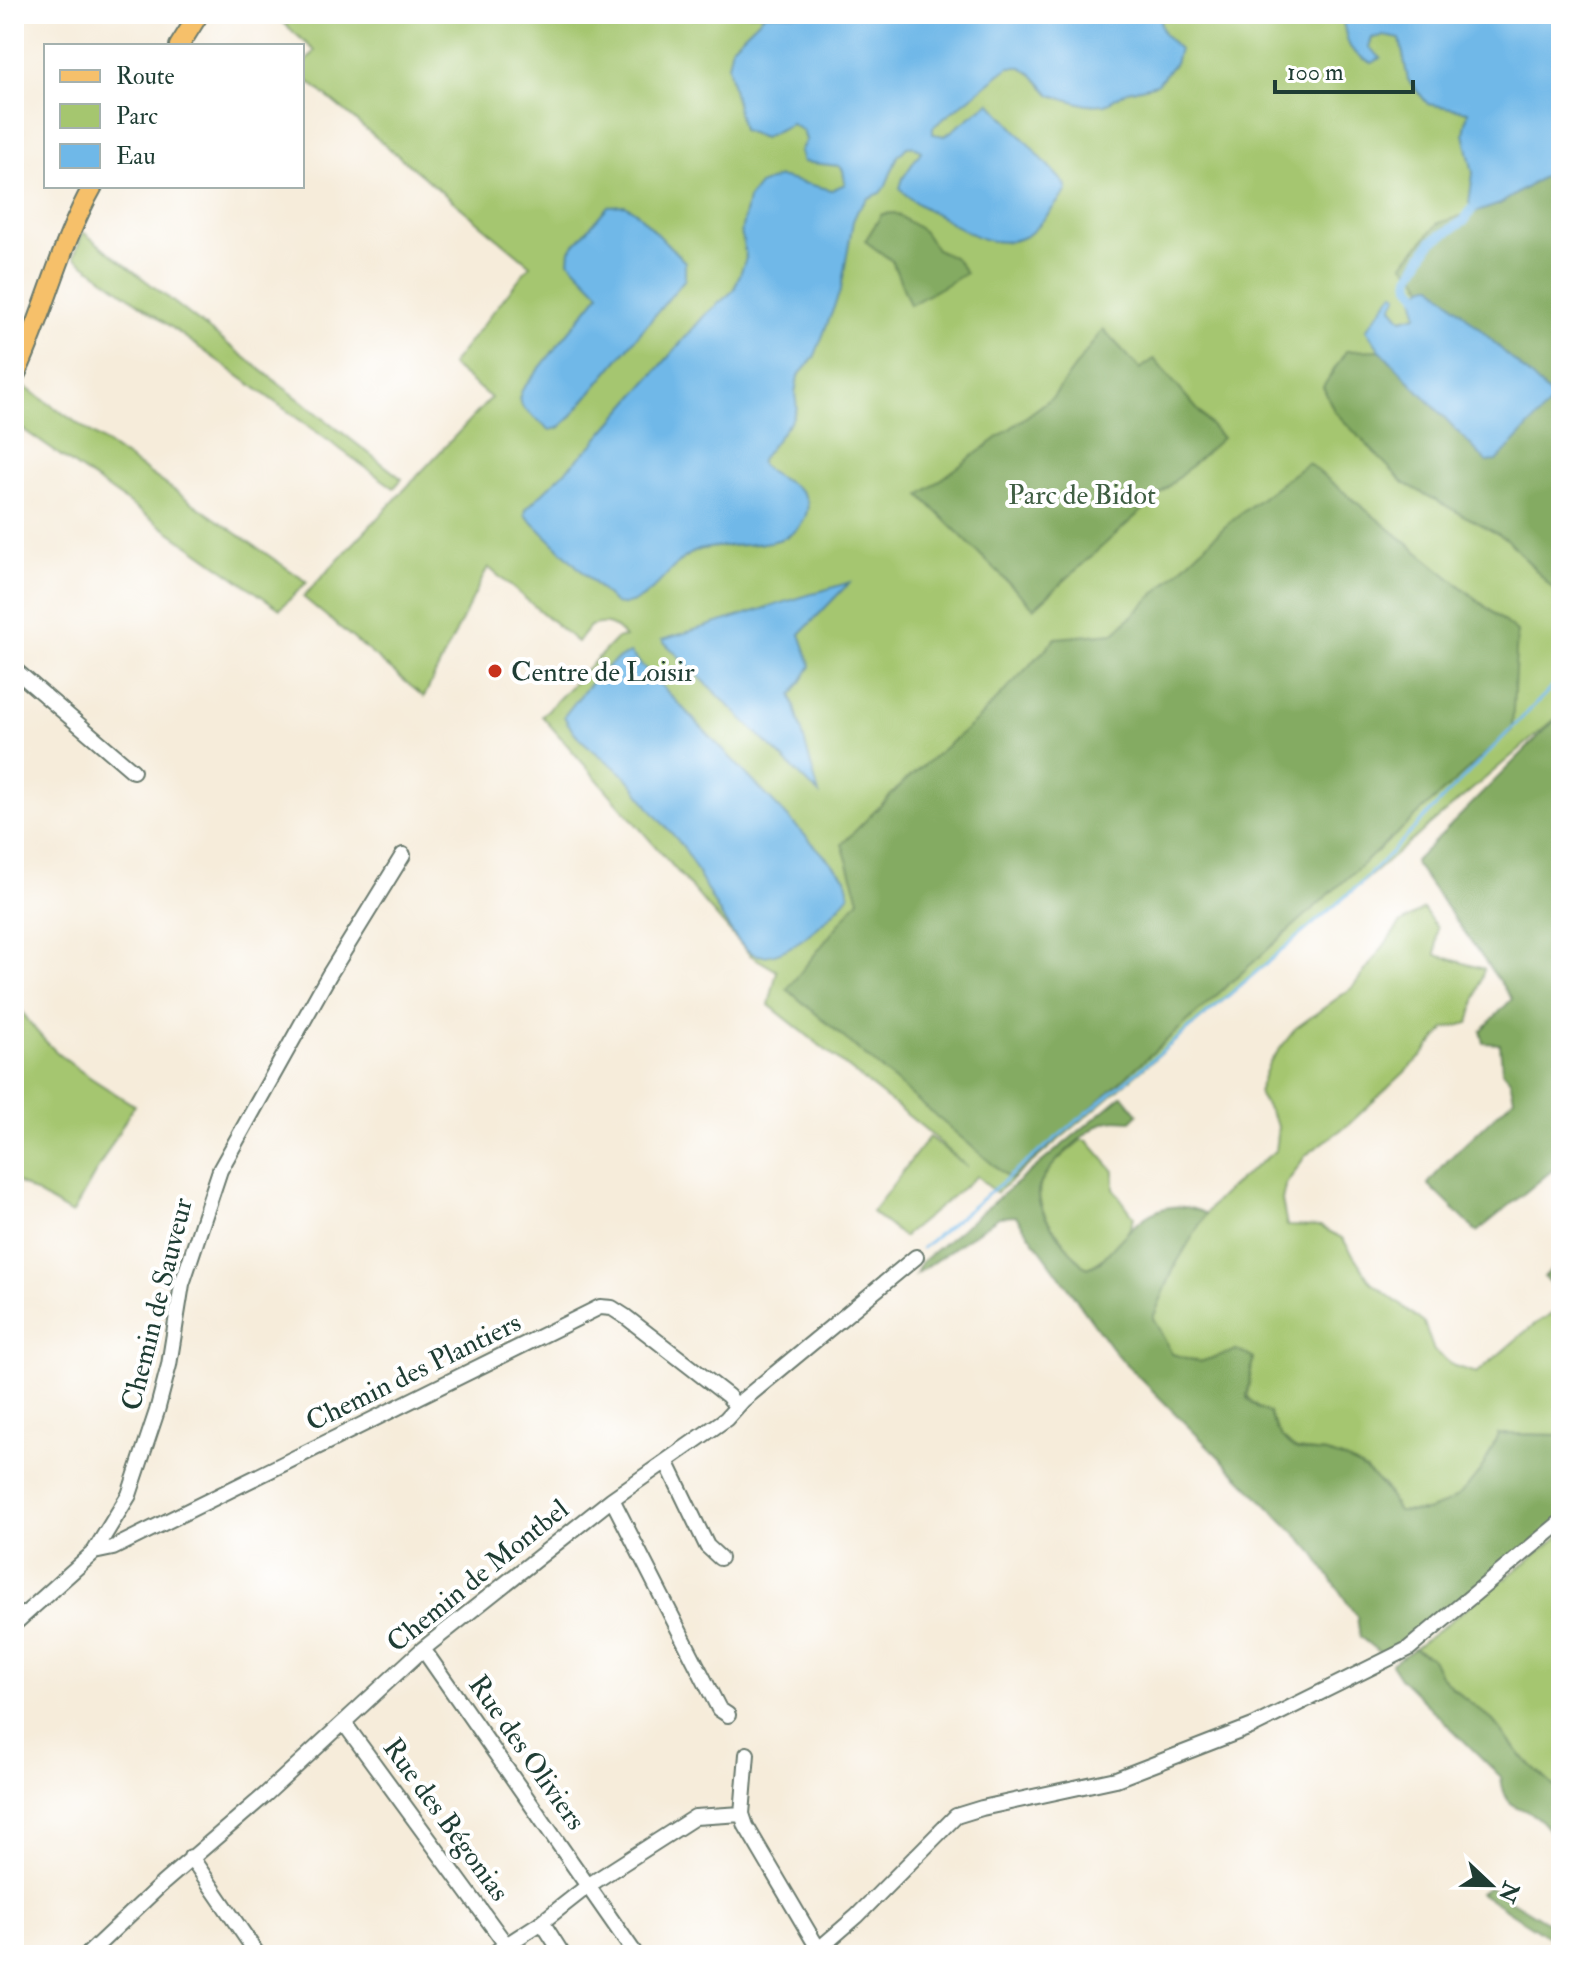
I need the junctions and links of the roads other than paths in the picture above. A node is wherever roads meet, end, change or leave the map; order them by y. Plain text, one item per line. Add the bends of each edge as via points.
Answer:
1 (199, 14) edge
2 (180, 44) edge
3 (92, 188) edge
4 (14, 378) edge
5 (14, 669) edge
6 (133, 771) dead end
7 (403, 855) dead end
8 (916, 1257) dead end
9 (737, 1407) junction
10 (666, 1461) junction
11 (612, 1499) junction
12 (1561, 1522) edge
13 (94, 1552) junction
14 (720, 1558) dead end
15 (14, 1624) edge
16 (423, 1649) junction
17 (728, 1715) dead end
18 (344, 1723) junction
19 (747, 1754) dead end
20 (742, 1814) junction
21 (191, 1857) junction
22 (589, 1885) junction
23 (542, 1922) junction
24 (507, 1946) junction
25 (815, 1952) edge
26 (87, 1955) edge
27 (258, 1955) edge
28 (491, 1955) edge
29 (563, 1955) edge
30 (636, 1955) edge

1 - 2 main road
3 - 4 main road
5 - 6 street
7 - 13 street, Chemin de Sauveur via 220,1170 182,1284 153,1425 129,1495
8 - 9 street, Chemin de Montbel
9 - 10 street, Chemin de Montbel
9 - 13 street, Chemin des Plantiers via 626,1317 600,1307 113,1548
10 - 11 street, Chemin de Montbel
10 - 14 street via 707,1546
11 - 16 street, Chemin de Montbel
11 - 17 street via 719,1709
12 - 25 street via 1408,1649 1253,1726 1116,1779 956,1816
13 - 15 street, Chemin de Sauveur
16 - 18 street, Chemin de Montbel
16 - 22 street, Rue des Oliviers
18 - 21 street, Chemin de Montbel
18 - 24 street, Rue des Bégonias
19 - 20 street
20 - 22 street via 695,1817
20 - 25 street
21 - 26 street, Chemin de Montbel
21 - 27 street
22 - 23 street
22 - 30 street, Rue des Oliviers
23 - 24 street
23 - 29 street
24 - 28 street

